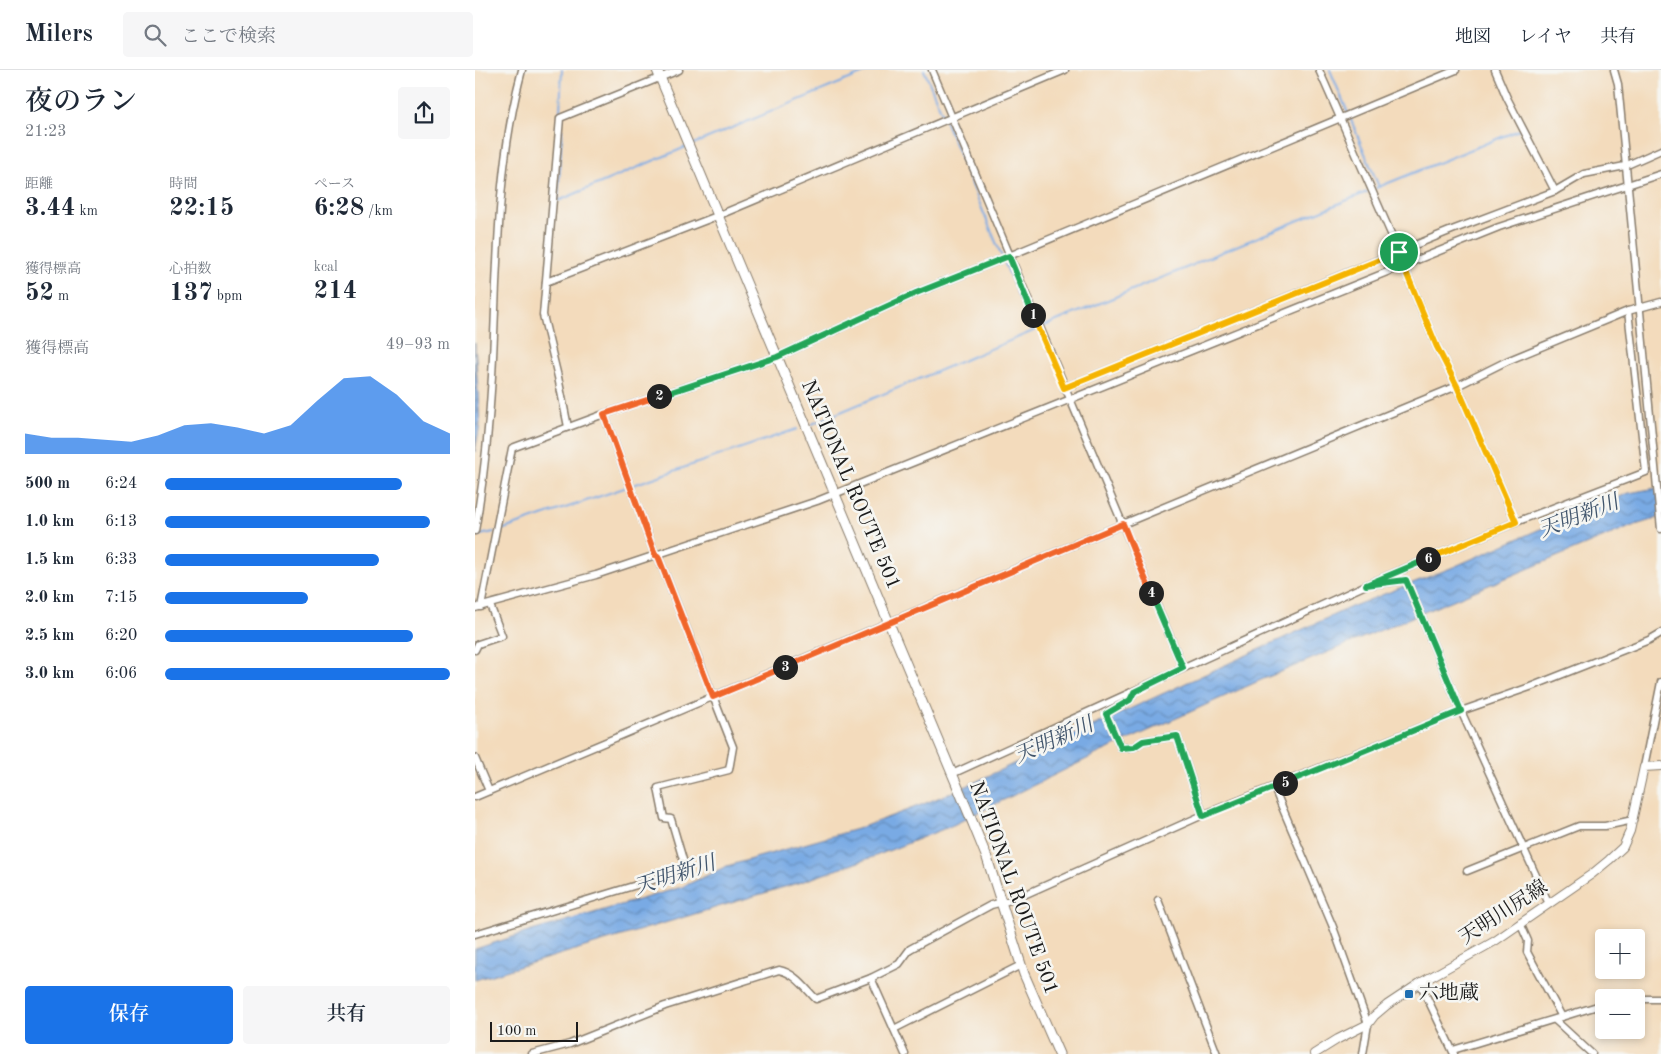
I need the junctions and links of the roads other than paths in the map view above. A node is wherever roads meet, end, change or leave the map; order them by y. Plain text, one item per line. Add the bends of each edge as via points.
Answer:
1 (522, 70) edge
2 (679, 70) edge
3 (932, 70) edge
4 (1065, 70) edge
5 (1319, 70) edge
6 (1456, 70) edge
7 (1495, 70) edge
8 (1614, 70) edge
9 (659, 74) edge
10 (951, 117) junction
11 (1340, 119) junction
12 (1661, 150) edge
13 (1625, 166) junction
14 (1661, 174) edge
15 (1627, 186) junction
16 (1555, 191) junction
17 (717, 216) junction
18 (1399, 252) junction
19 (1009, 256) junction
20 (1406, 265) junction
21 (546, 282) junction
22 (1661, 302) edge
23 (1640, 309) junction
24 (1629, 311) junction
25 (777, 357) junction
26 (1457, 386) junction
27 (1064, 388) junction
28 (1071, 400) junction
29 (604, 414) junction
30 (568, 427) junction
31 (1658, 476) edge
32 (835, 494) junction
33 (1516, 522) junction
34 (1123, 524) junction
35 (1661, 528) edge
36 (475, 531) edge
37 (655, 555) junction
38 (1366, 585) junction
39 (490, 605) junction
40 (478, 607) edge
41 (889, 623) junction
42 (1661, 633) edge
43 (475, 650) edge
44 (1183, 668) junction
45 (1661, 682) edge
46 (1134, 692) junction
47 (713, 697) junction
48 (1461, 711) junction
49 (475, 758) edge
50 (1661, 766) edge
51 (1643, 767) junction
52 (953, 776) junction
53 (1274, 788) junction
54 (489, 791) junction
55 (475, 797) edge
56 (1203, 816) junction
57 (1633, 820) junction
58 (1523, 849) junction
59 (1467, 871) dead end
60 (1158, 900) dead end
61 (1001, 902) junction
62 (1549, 904) junction
63 (1520, 924) junction
64 (475, 934) edge
65 (1021, 965) junction
66 (871, 978) junction
67 (1420, 983) junction
68 (1645, 999) edge
69 (1661, 999) edge
70 (1595, 1007) edge
71 (1559, 1018) junction
72 (1368, 1024) junction
73 (894, 1029) junction
74 (1454, 1052) edge
75 (532, 1054) edge
76 (905, 1054) edge
77 (1059, 1054) edge
78 (1217, 1054) edge
79 (1314, 1054) edge
80 (1363, 1054) edge
81 (1592, 1054) edge

1 - 36 street via 512,106 499,212 487,442
2 - 9 street
3 - 10 street
4 - 10 street
5 - 11 street
6 - 11 street
7 - 16 street
8 - 13 street
9 - 17 highway, NATIONAL ROUTE 501
9 - 21 street via 560,118
10 - 17 street
10 - 19 street
11 - 18 street
11 - 19 street
12 - 13 street
13 - 15 street
13 - 16 street via 1584,174
14 - 15 street
15 - 20 street via 1520,219
15 - 23 street
16 - 18 street
17 - 21 street
17 - 25 highway, NATIONAL ROUTE 501
18 - 20 street
18 - 27 street
19 - 25 street via 916,293
19 - 27 street
20 - 26 street via 1437,347
20 - 28 street
21 - 30 street via 543,315
22 - 23 street
23 - 24 street
23 - 31 street
24 - 26 street via 1507,361
24 - 33 street via 1645,472
25 - 29 street
25 - 32 highway, NATIONAL ROUTE 501
26 - 33 street
26 - 34 street
27 - 28 street
28 - 32 street
28 - 34 street
29 - 30 street
29 - 37 street
30 - 40 street via 512,448
31 - 35 street
32 - 37 street
32 - 41 highway, NATIONAL ROUTE 501
33 - 38 street
34 - 41 street
34 - 44 street
37 - 39 street
37 - 47 street
38 - 44 street
38 - 48 street via 1406,580
39 - 40 street
39 - 43 street via 502,636 478,644
41 - 47 street
41 - 52 highway, NATIONAL ROUTE 501
42 - 48 street via 1538,684
44 - 46 street
45 - 51 street
46 - 52 street
46 - 56 street via 1130,700 1106,714 1121,748 1177,736
47 - 54 street
47 - 64 street via 733,747 729,770 657,788 664,818 671,819 686,870
48 - 53 street
48 - 58 street
49 - 54 street
50 - 51 main road
51 - 57 main road, 天明川尻線
52 - 61 highway, NATIONAL ROUTE 501 via 987,858
53 - 56 street
53 - 72 street via 1333,927
54 - 55 street
56 - 61 street via 1015,899
57 - 58 street via 1605,826 1579,826
57 - 62 main road, 天明川尻線 via 1623,847
58 - 59 street
58 - 62 street
60 - 78 street
61 - 65 highway, NATIONAL ROUTE 501
61 - 66 street via 910,948 899,964
62 - 63 main road, 天明川尻線
63 - 67 main road, 天明川尻線
63 - 71 street via 1528,941 1527,952
65 - 73 street
65 - 77 highway, NATIONAL ROUTE 501
66 - 73 street
66 - 75 street via 816,999 793,975 779,970 665,1006 570,1044
67 - 72 main road, 天明川尻線 via 1387,1005
67 - 74 street
68 - 69 street
70 - 71 street
71 - 74 street
71 - 81 street
72 - 79 main road, 天明川尻線
72 - 80 street
73 - 76 street

